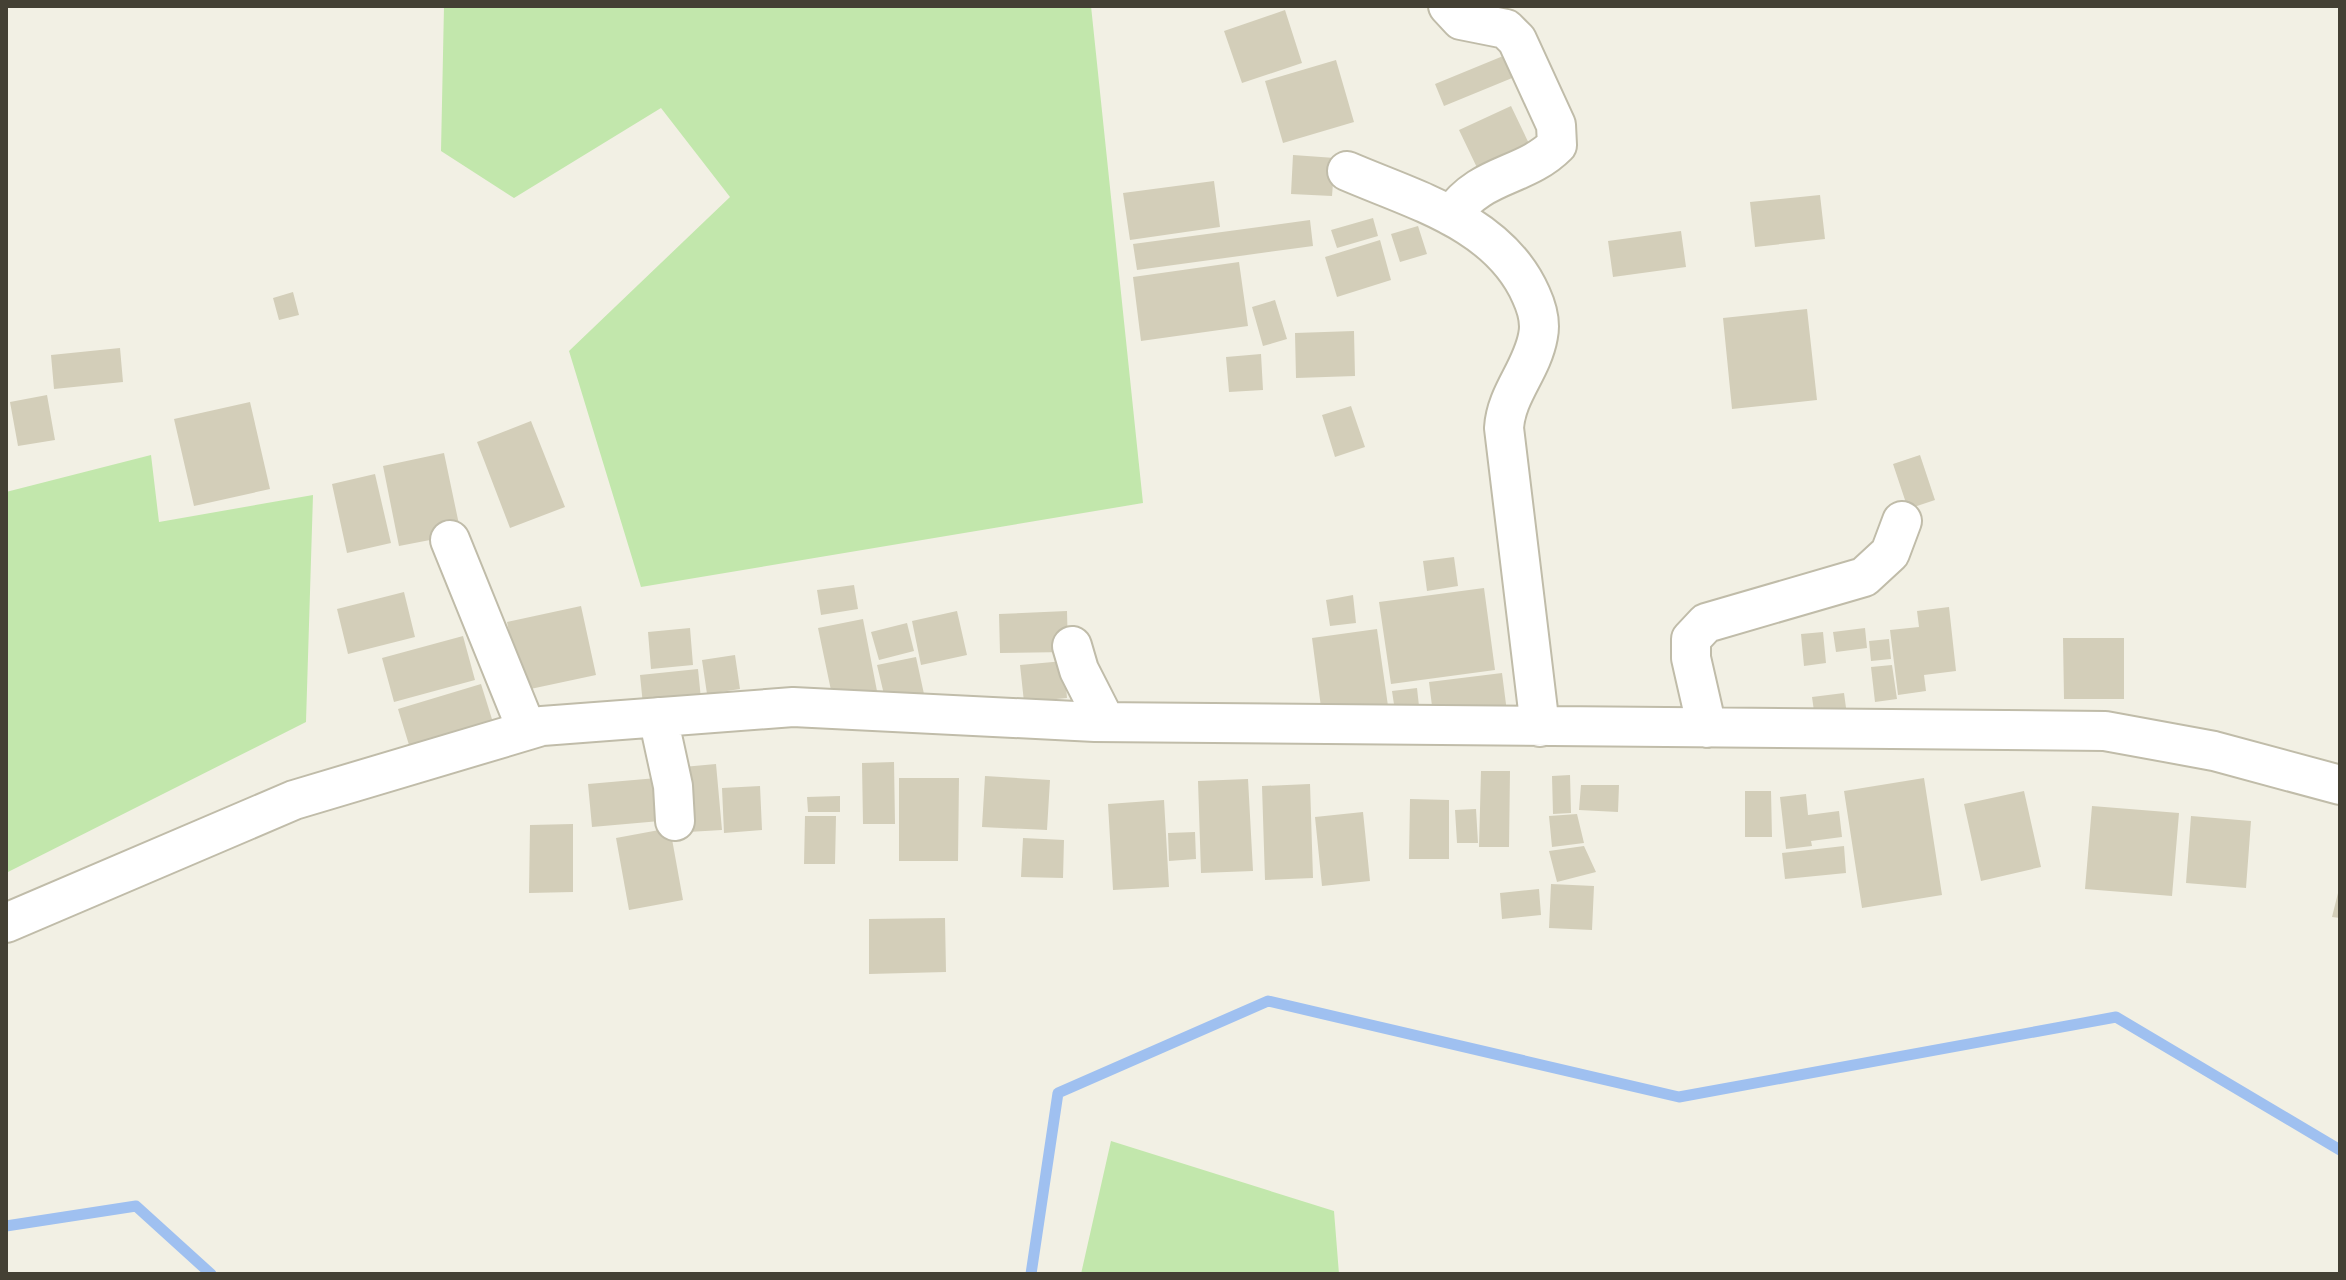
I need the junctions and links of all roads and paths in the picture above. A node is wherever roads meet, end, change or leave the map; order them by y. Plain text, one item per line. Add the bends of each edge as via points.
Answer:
1 (1448, 6) edge
2 (1347, 171) dead end
3 (1451, 216) junction
4 (1902, 521) dead end
5 (450, 540) dead end
6 (1072, 646) dead end
7 (658, 717) junction
8 (1105, 721) junction
9 (1540, 727) junction
10 (1707, 728) junction
11 (527, 730) junction
12 (2340, 785) edge
13 (675, 821) dead end
14 (6, 923) edge

1 - 3 street via 1461,20 1506,29 1517,40 1556,125 1557,145 1545,157 1482,185
2 - 3 street
3 - 9 street via 1507,257 1521,273 1538,310 1539,334 1531,362 1505,410 1504,428
4 - 10 street via 1890,553 1864,577 1706,623 1691,639 1691,658
5 - 11 street
6 - 8 street
7 - 8 street via 793,707
7 - 11 street
7 - 13 street
8 - 9 street
9 - 10 street
10 - 12 street via 2105,731 2214,751
11 - 14 street via 294,800

